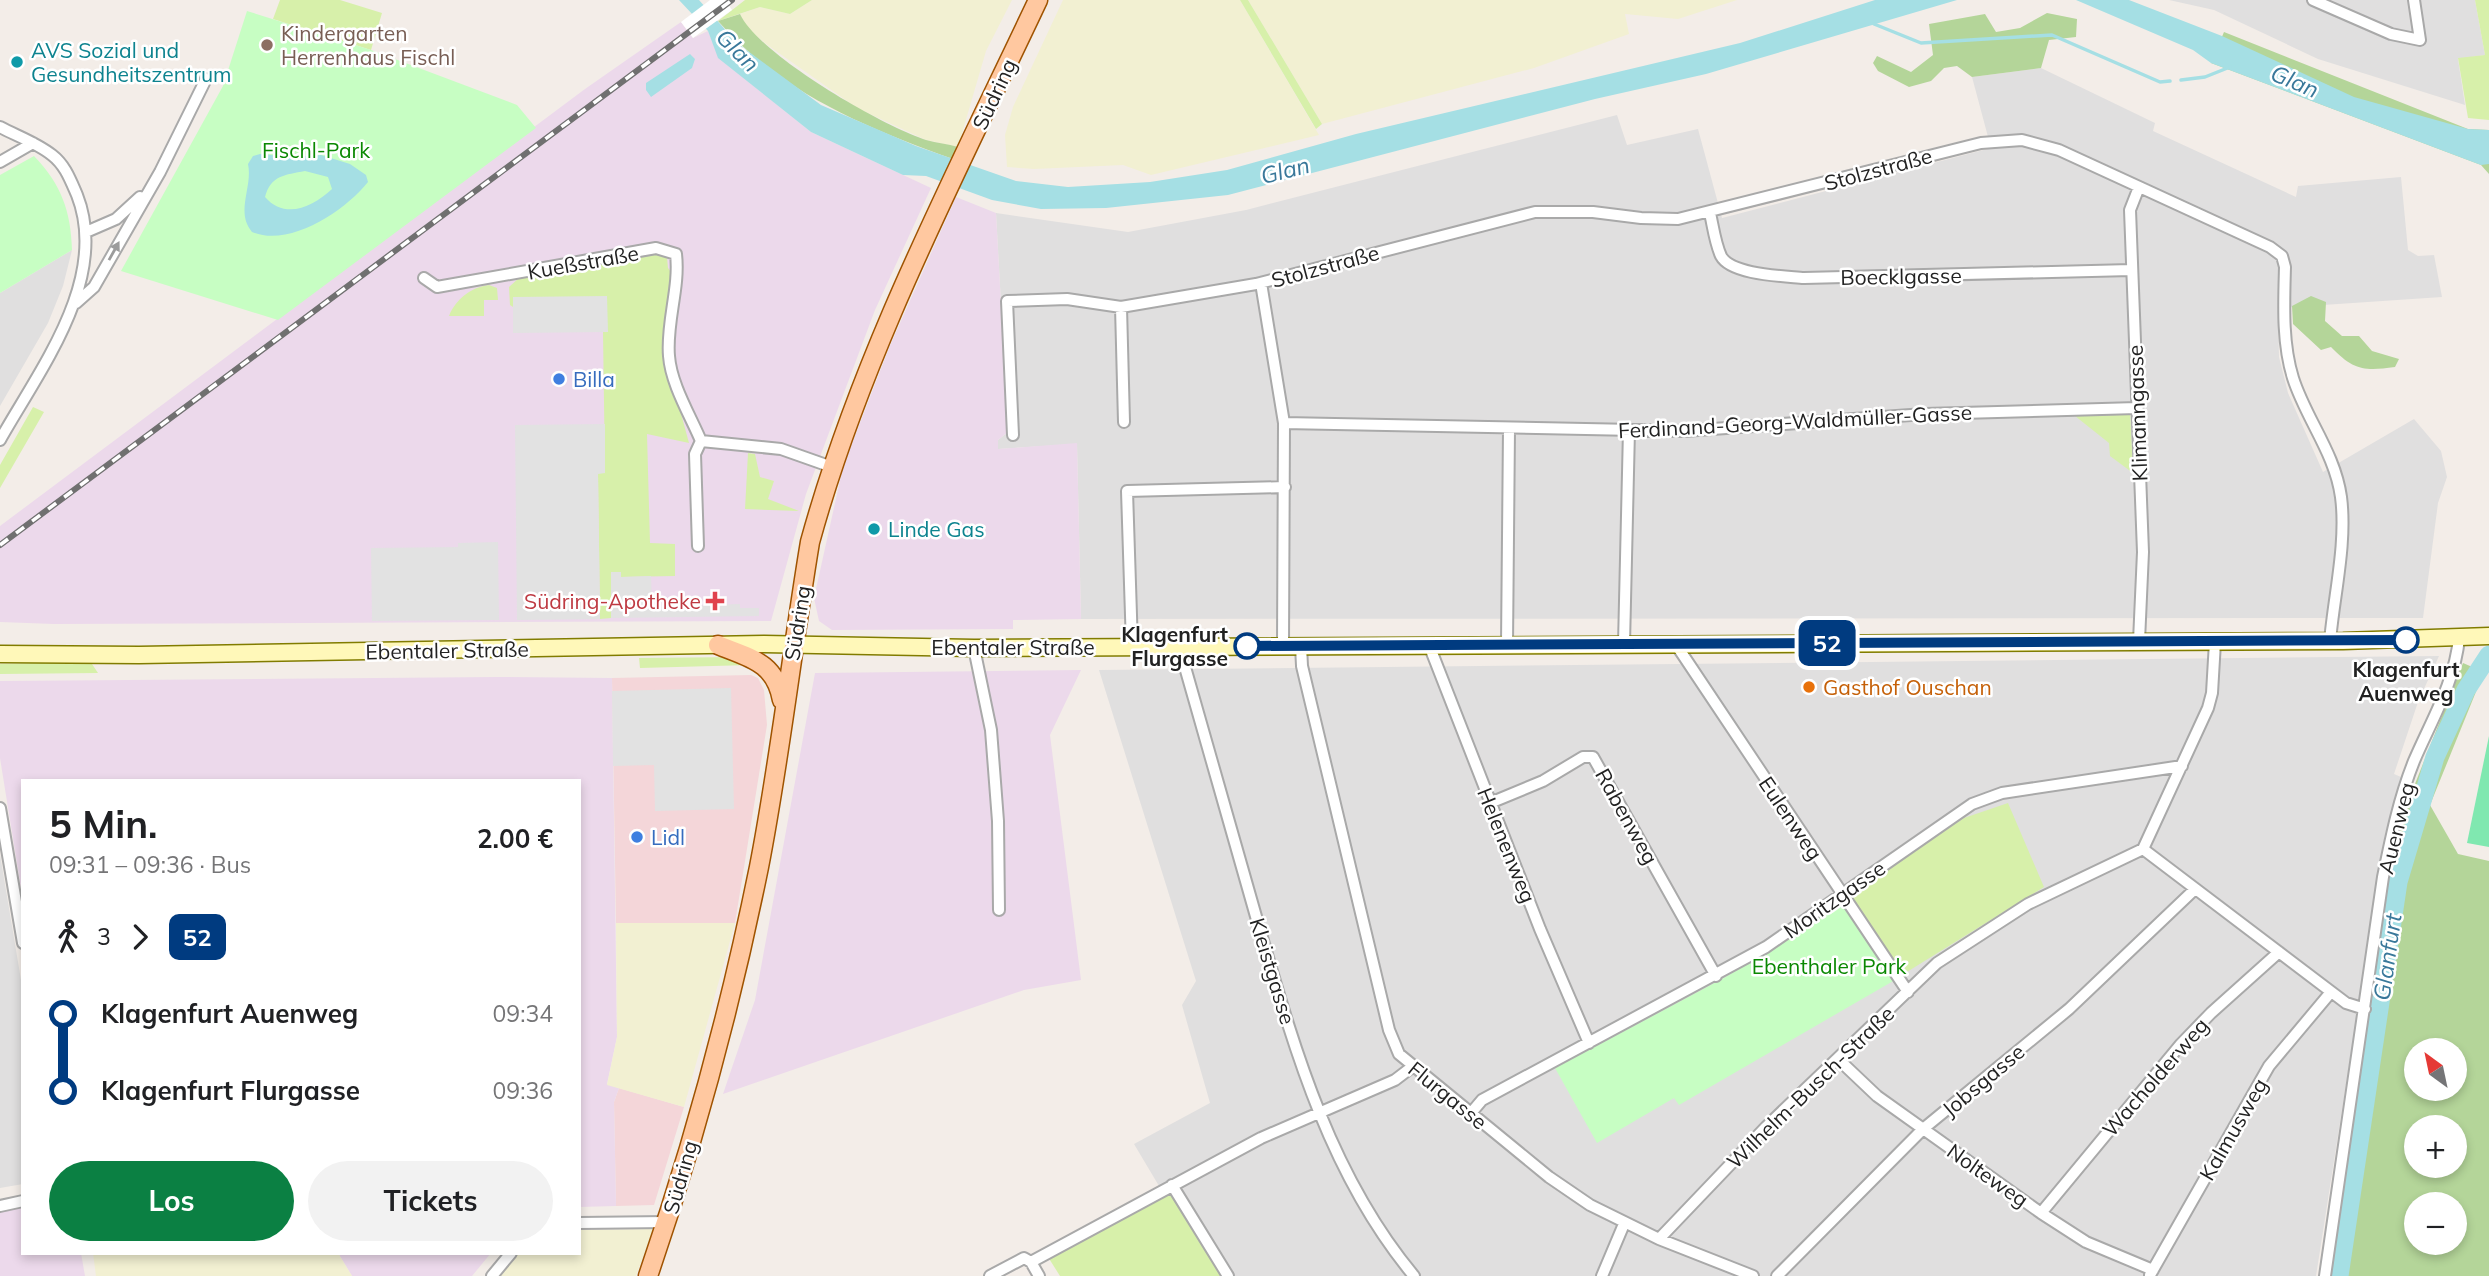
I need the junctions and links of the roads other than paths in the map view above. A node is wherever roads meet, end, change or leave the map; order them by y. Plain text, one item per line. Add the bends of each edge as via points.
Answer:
1 (1038, 0) edge
2 (2313, 0) edge
3 (2414, 0) edge
4 (206, 79) dead end
5 (0, 127) edge
6 (33, 143) junction
7 (0, 162) edge
8 (2139, 187) junction
9 (148, 191) junction
10 (1710, 213) junction
11 (86, 232) junction
12 (2131, 270) junction
13 (424, 278) dead end
14 (1261, 284) junction
15 (74, 305) junction
16 (1121, 307) junction
17 (2137, 408) junction
18 (1124, 422) dead end
19 (1284, 424) junction
20 (1509, 429) junction
21 (1629, 430) junction
22 (1013, 435) dead end
23 (0, 440) edge
24 (701, 442) junction
25 (832, 467) junction
26 (1285, 486) junction
27 (698, 547) dead end
28 (2487, 636) edge
29 (2459, 638) junction
30 (2139, 641) junction
31 (2330, 641) junction
32 (2215, 642) junction
33 (1675, 643) junction
34 (1507, 644) junction
35 (1624, 644) junction
36 (718, 645) junction
37 (793, 645) junction
38 (1429, 645) junction
39 (1132, 646) junction
40 (1179, 646) junction
41 (1283, 646) junction
42 (1301, 646) junction
43 (974, 648) junction
44 (0, 654) edge
45 (785, 710) junction
46 (2182, 766) junction
47 (1490, 803) junction
48 (0, 808) edge
49 (2143, 849) junction
50 (2194, 890) junction
51 (1841, 893) junction
52 (999, 911) dead end
53 (21, 931) edge
54 (2279, 952) junction
55 (1716, 976) junction
56 (1908, 992) junction
57 (2331, 992) junction
58 (2365, 1009) junction
59 (1589, 1043) junction
60 (1838, 1059) junction
61 (1412, 1066) junction
62 (1319, 1113) junction
63 (1471, 1113) junction
64 (1923, 1129) junction
65 (1172, 1185) junction
66 (21, 1201) edge
67 (0, 1206) edge
68 (2041, 1213) junction
69 (667, 1222) junction
70 (581, 1223) edge
71 (1624, 1224) junction
72 (1659, 1240) junction
73 (509, 1255) edge
74 (1031, 1262) junction
75 (2151, 1273) edge
76 (492, 1276) edge
77 (648, 1276) edge
78 (990, 1276) edge
79 (1040, 1276) edge
80 (1228, 1276) edge
81 (1414, 1276) edge
82 (1602, 1276) edge
83 (1753, 1276) edge
84 (1777, 1276) edge
85 (2325, 1276) edge

1 - 25 main road, Südring via 877,349
2 - 3 street via 2391,34 2420,40
4 - 9 street
5 - 6 street
6 - 7 street
6 - 11 street via 66,170
8 - 10 street, Stolzstraße via 2048,146 2002,139
8 - 12 street, Klimanngasse via 2130,210
8 - 31 street, Stolzstraße via 2270,247 2285,262 2286,352 2341,498
9 - 11 street via 116,219
15 -> 9 street via 94,287
10 - 12 street, Boecklgasse via 1726,262 1768,275
10 - 14 street, Stolzstraße via 1662,220 1593,212 1535,212
11 - 15 street via 85,271
12 - 17 street, Klimanngasse
13 - 24 street, Kueßstraße via 437,287 656,248 676,254 678,275 668,352
14 - 16 street, Stolzstraße
14 - 19 street
15 - 23 street
16 - 18 street
16 - 22 street, Stolzstraße via 1067,299 1007,301
17 - 21 street, Ferdinand-Georg-Waldmüller-Gasse
17 - 30 street, Klimanngasse via 2143,552
19 - 20 street, Ferdinand-Georg-Waldmüller-Gasse
19 - 26 street
20 - 21 street, Ferdinand-Georg-Waldmüller-Gasse
20 - 34 street
21 - 35 street
24 - 25 street via 781,449
24 - 27 street via 695,454
25 - 37 main road, Südring via 810,542
26 - 39 street via 1127,491
26 - 41 street
28 - 29 main road, Ebentaler Straße
29 - 31 main road, Ebentaler Straße
29 - 58 street, Auenweg via 2454,669 2413,763 2393,828
30 - 32 main road, Ebentaler Straße
30 - 33 main road, Ebentaler Straße
31 - 32 main road, Ebentaler Straße
32 - 46 street via 2212,693
33 - 35 main road, Ebentaler Straße
33 - 51 street, Eulenweg
34 - 35 main road, Ebentaler Straße
34 - 38 main road, Ebentaler Straße
36 - 37 main road, Ebentaler Straße
36 - 44 main road, Ebentaler Straße
36 - 45 main road via 771,670
37 - 43 main road, Ebentaler Straße
37 - 45 main road, Südring
38 - 42 main road, Ebentaler Straße
38 - 47 street, Helenenweg
39 - 40 main road, Ebentaler Straße
39 - 43 main road, Ebentaler Straße
40 - 41 main road, Ebentaler Straße
40 - 62 street, Kleistgasse via 1276,986
41 - 42 main road, Ebentaler Straße
42 - 61 street, Flurgasse via 1389,1030 1399,1054
43 - 52 street via 991,730
45 - 69 main road, Südring via 742,944
46 - 49 street
46 - 51 street, Moritzgasse via 1985,798
47 - 55 street, Rabenweg via 1543,781 1583,757 1593,757
47 - 59 street, Helenenweg
48 - 53 street
49 - 50 street
49 - 56 street, Wilhelm-Busch-Straße via 2028,904 1948,954
50 - 54 street
50 - 64 street, Jobsgasse via 2069,1009
51 - 55 street, Moritzgasse
51 - 56 street, Eulenweg
54 - 57 street
54 - 68 street, Wacholderweg via 2182,1044
55 - 59 street, Moritzgasse
56 - 60 street, Wilhelm-Busch-Straße
57 - 58 street
57 - 75 street, Kalmusweg via 2269,1066
58 - 85 street, Auenweg
59 - 63 street, Moritzgasse via 1482,1100
60 - 64 street, Nolteweg via 1877,1096
60 - 72 street, Wilhelm-Busch-Straße
61 - 62 street via 1395,1080
61 - 63 street, Flurgasse
62 - 65 street
62 - 81 street, Kleistgasse via 1365,1208
63 - 71 street, Flurgasse via 1549,1177
64 - 68 street, Nolteweg
64 - 84 street, Jobsgasse
65 - 74 street
65 - 80 street
66 - 67 street
68 - 75 street, Nolteweg via 2086,1242
69 - 70 street
69 - 77 main road, Südring
71 - 72 street, Flurgasse
71 - 82 street
72 - 83 street, Flurgasse
73 - 76 street
74 - 78 street via 1016,1260
74 - 79 street

